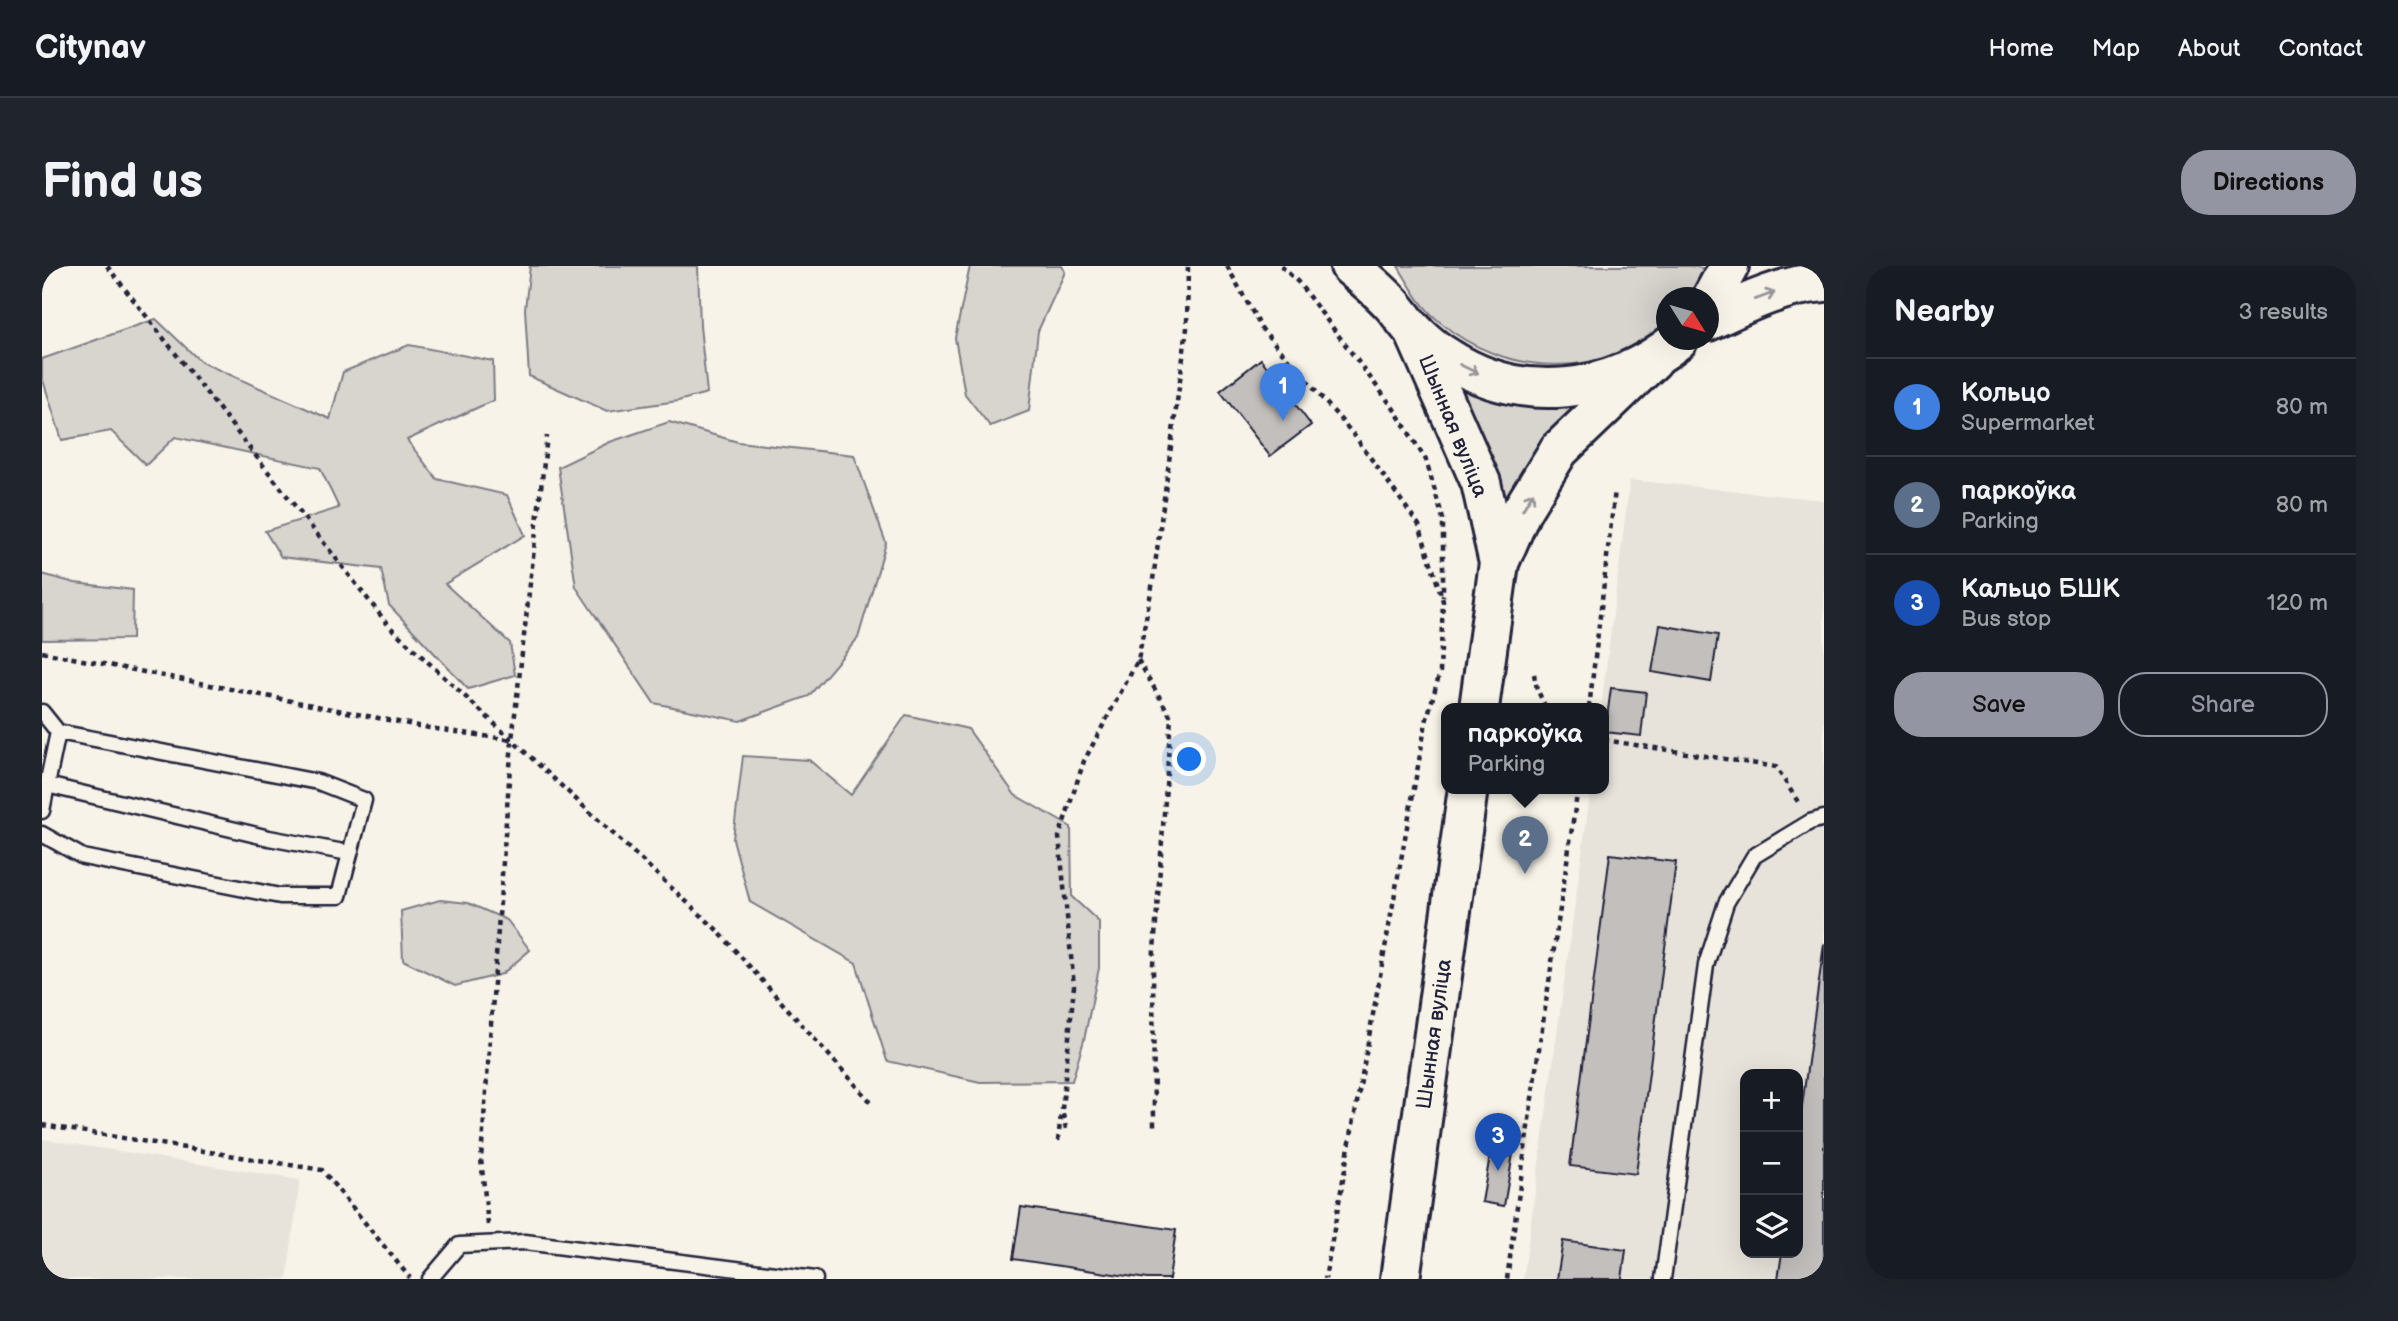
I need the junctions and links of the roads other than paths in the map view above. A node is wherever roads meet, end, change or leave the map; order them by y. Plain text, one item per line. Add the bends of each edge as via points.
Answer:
1 (1350, 266) edge
2 (1373, 266) edge
3 (1729, 266) edge
4 (1787, 266) edge
5 (1824, 272) edge
6 (1824, 282) edge
7 (1718, 287) edge
8 (1719, 316) edge
9 (1402, 317) junction
10 (1664, 350) edge
11 (1665, 350) edge
12 (1499, 563) junction
13 (1480, 703) edge
14 (42, 712) edge
15 (58, 733) junction
16 (47, 785) junction
17 (1467, 794) edge
18 (42, 811) edge
19 (1817, 820) edge
20 (42, 835) edge
21 (349, 853) junction
22 (430, 1279) edge
23 (815, 1279) edge
24 (1400, 1279) edge
25 (1663, 1279) edge

1 - 9 main road
2 - 9 main road, Шынная вуліца
3 - 7 main road
4 - 5 main road
8 -> 6 main road via 1798,284
9 -> 10 main road via 1447,358 1487,378 1529,387 1573,388 1615,378
9 - 12 main road, Шынная вуліца via 1481,483
12 -> 11 main road, Шынная вуліца via 1522,510 1559,450
12 - 13 main road, Шынная вуліца
14 - 15 lane
15 - 16 lane
15 - 21 lane via 318,782 364,800
16 - 18 lane
16 - 21 lane
17 - 24 main road, Шынная вуліца
19 - 25 lane via 1754,856 1726,903 1706,965
20 - 21 lane via 83,857 280,896 340,896
22 - 23 lane via 459,1245 525,1242

